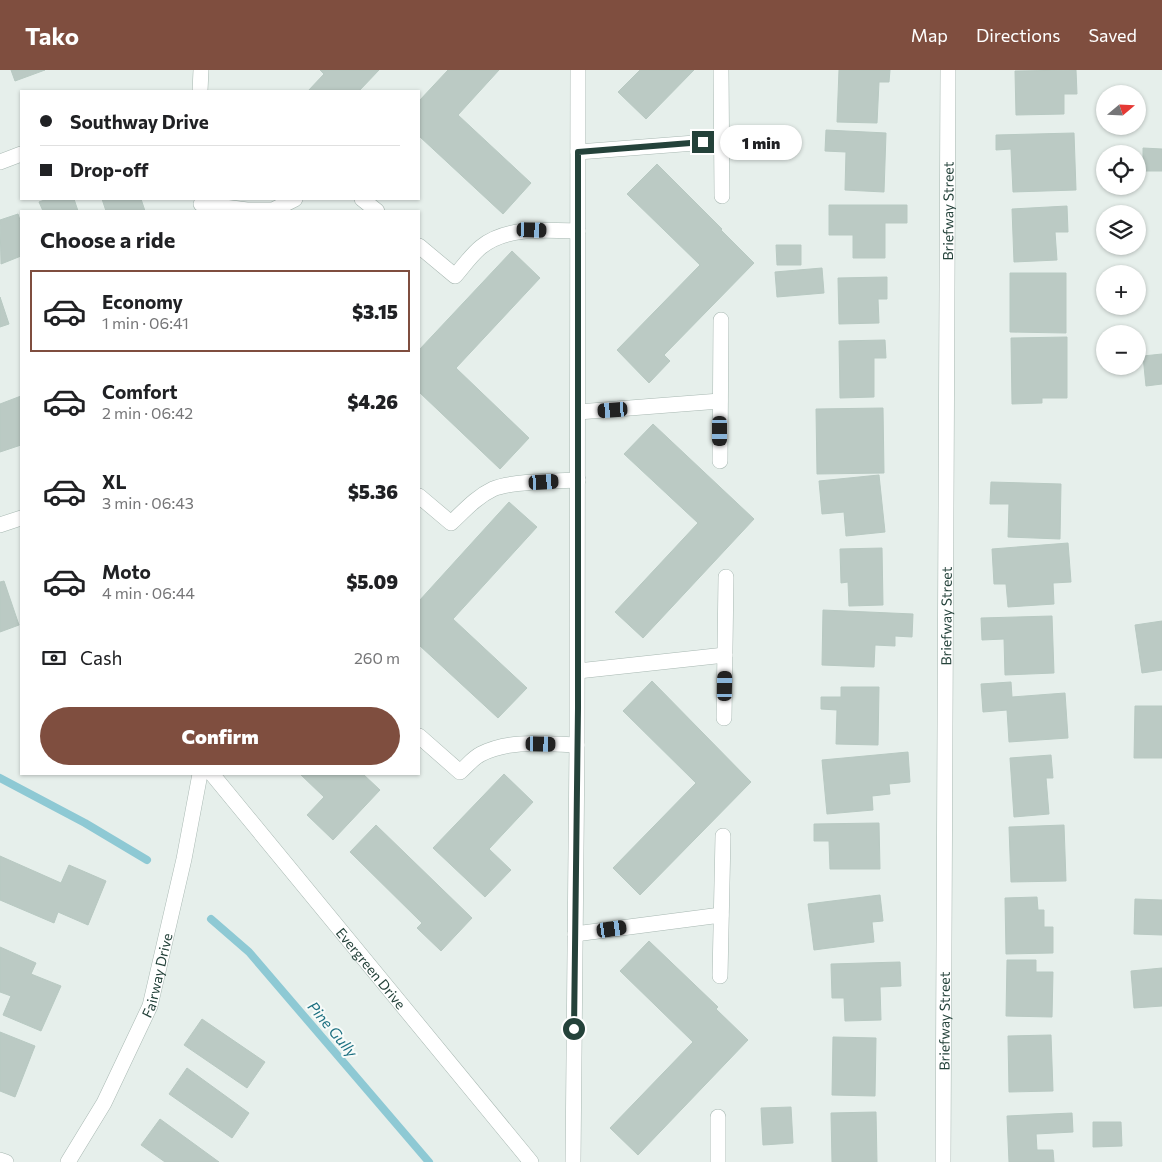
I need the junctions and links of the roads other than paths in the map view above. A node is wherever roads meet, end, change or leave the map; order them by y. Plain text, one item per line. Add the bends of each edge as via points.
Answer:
1 (201, 70) edge
2 (578, 70) edge
3 (721, 70) edge
4 (948, 70) edge
5 (198, 90) edge
6 (721, 140) junction
7 (578, 152) junction
8 (20, 154) edge
9 (0, 162) edge
10 (722, 196) dead end
11 (293, 200) edge
12 (363, 200) edge
13 (201, 205) edge
14 (247, 210) edge
15 (247, 210) edge
16 (273, 210) edge
17 (273, 210) edge
18 (376, 210) edge
19 (578, 231) junction
20 (420, 247) edge
21 (722, 320) dead end
22 (720, 401) junction
23 (578, 412) junction
24 (720, 461) dead end
25 (578, 480) junction
26 (420, 497) edge
27 (20, 518) edge
28 (0, 525) edge
29 (726, 577) dead end
30 (725, 655) junction
31 (578, 671) junction
32 (724, 718) dead end
33 (420, 737) edge
34 (577, 745) junction
35 (200, 775) edge
36 (213, 775) edge
37 (723, 836) dead end
38 (721, 915) junction
39 (575, 934) junction
40 (720, 976) dead end
41 (718, 1117) dead end
42 (0, 1160) edge
43 (6, 1162) edge
44 (68, 1162) edge
45 (531, 1162) edge
46 (573, 1162) edge
47 (718, 1162) edge
48 (943, 1162) edge

1 - 5 street
2 - 7 street
3 - 6 street
4 - 48 street, Briefway Street
6 - 7 street
6 - 10 street
7 - 19 street
8 - 9 street
11 - 17 street
12 - 18 street
13 - 14 street
15 - 16 street
19 - 20 street via 532,230 502,236 481,247 454,276
19 - 23 street
21 - 22 street
22 - 23 street
22 - 24 street
23 - 25 street
25 - 26 street via 495,488 478,498 450,523
25 - 31 street
27 - 28 street
29 - 30 street
30 - 31 street
30 - 32 street
31 - 34 street
33 - 34 street via 460,772 480,755 497,748 523,744
34 - 39 street
35 - 44 street, Fairway Drive via 150,1006 104,1102
36 - 45 street, Evergreen Drive
37 - 38 street
38 - 39 street
38 - 40 street
39 - 46 street
41 - 47 street
42 - 43 street

